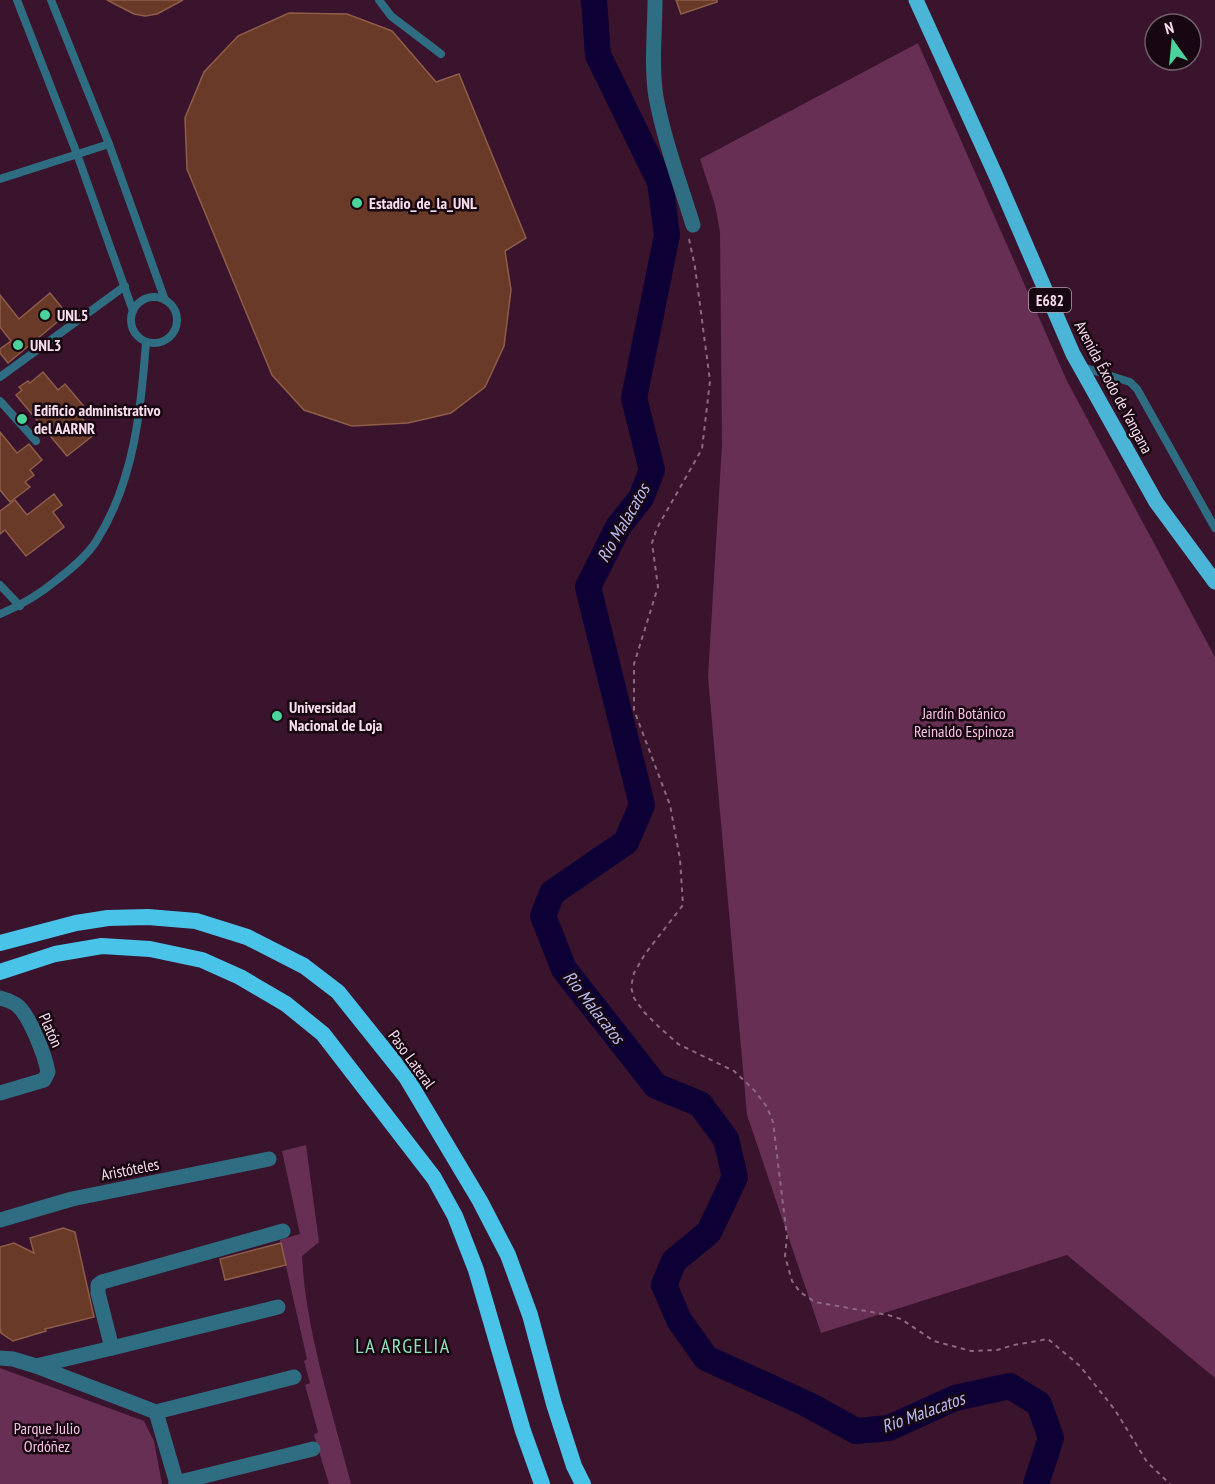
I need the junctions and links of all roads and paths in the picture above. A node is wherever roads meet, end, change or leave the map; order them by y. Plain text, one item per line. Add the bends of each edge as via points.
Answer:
1 (17, 0) edge
2 (51, 0) edge
3 (379, 0) edge
4 (655, 0) edge
5 (916, 0) edge
6 (441, 54) dead end
7 (109, 144) junction
8 (77, 154) junction
9 (0, 179) edge
10 (691, 231) joint
11 (126, 286) junction
12 (165, 300) junction
13 (133, 310) junction
14 (146, 342) junction
15 (1080, 366) junction
16 (0, 377) edge
17 (0, 401) edge
18 (36, 441) dead end
19 (1215, 528) edge
20 (1215, 582) edge
21 (0, 585) edge
22 (20, 606) junction
23 (0, 614) edge
24 (0, 943) edge
25 (0, 972) edge
26 (0, 998) edge
27 (0, 1093) edge
28 (269, 1159) dead end
29 (0, 1220) edge
30 (282, 1231) dead end
31 (278, 1307) dead end
32 (111, 1348) junction
33 (0, 1358) edge
34 (36, 1366) junction
35 (294, 1377) dead end
36 (156, 1412) junction
37 (313, 1449) dead end
38 (176, 1484) edge
39 (542, 1484) edge
40 (583, 1484) edge
41 (1170, 1484) edge

1 - 8 lane
2 - 7 lane
3 - 6 lane via 391,16
4 - 10 street via 656,95
5 - 15 main road, Avenida Éxodo de Yangana / E682
7 - 8 lane
7 - 12 lane
8 - 9 lane
8 - 11 lane
10 - 41 path via 710,381 702,449 652,543 657,587 634,664 634,710 670,805 681,859 683,905 634,973 634,998 678,1044 734,1071 767,1107 773,1122 787,1268 800,1292 814,1302 901,1319 934,1341 971,1352 1048,1339 1080,1366 1115,1410 1147,1462
11 - 13 lane
11 - 16 lane
12 - 13 lane via 147,298
12 - 14 lane via 176,311 177,326 168,339
13 - 14 lane via 131,326 139,339
14 - 22 lane via 130,463 119,498 89,550 43,592
15 - 19 lane via 1130,382 1137,389
15 - 20 main road, Avenida Éxodo de Yangana / E682 via 1156,502
17 - 18 lane
21 - 22 lane
22 - 23 lane
24 - 40 highway, Paso Lateral via 108,918 196,921 246,937 304,966 338,992 406,1077 508,1255
25 - 39 highway via 55,954 102,946 150,949 202,960 240,977 286,1004 323,1034 434,1178 455,1216 476,1270
26 - 27 street, Platón via 10,1000 26,1017 48,1072 44,1080
28 - 29 street, Aristóteles via 72,1199
30 - 32 street via 102,1282 97,1288
31 - 32 street
32 - 34 street
33 - 34 street
34 - 36 street
35 - 36 street
36 - 38 street
37 - 38 street

